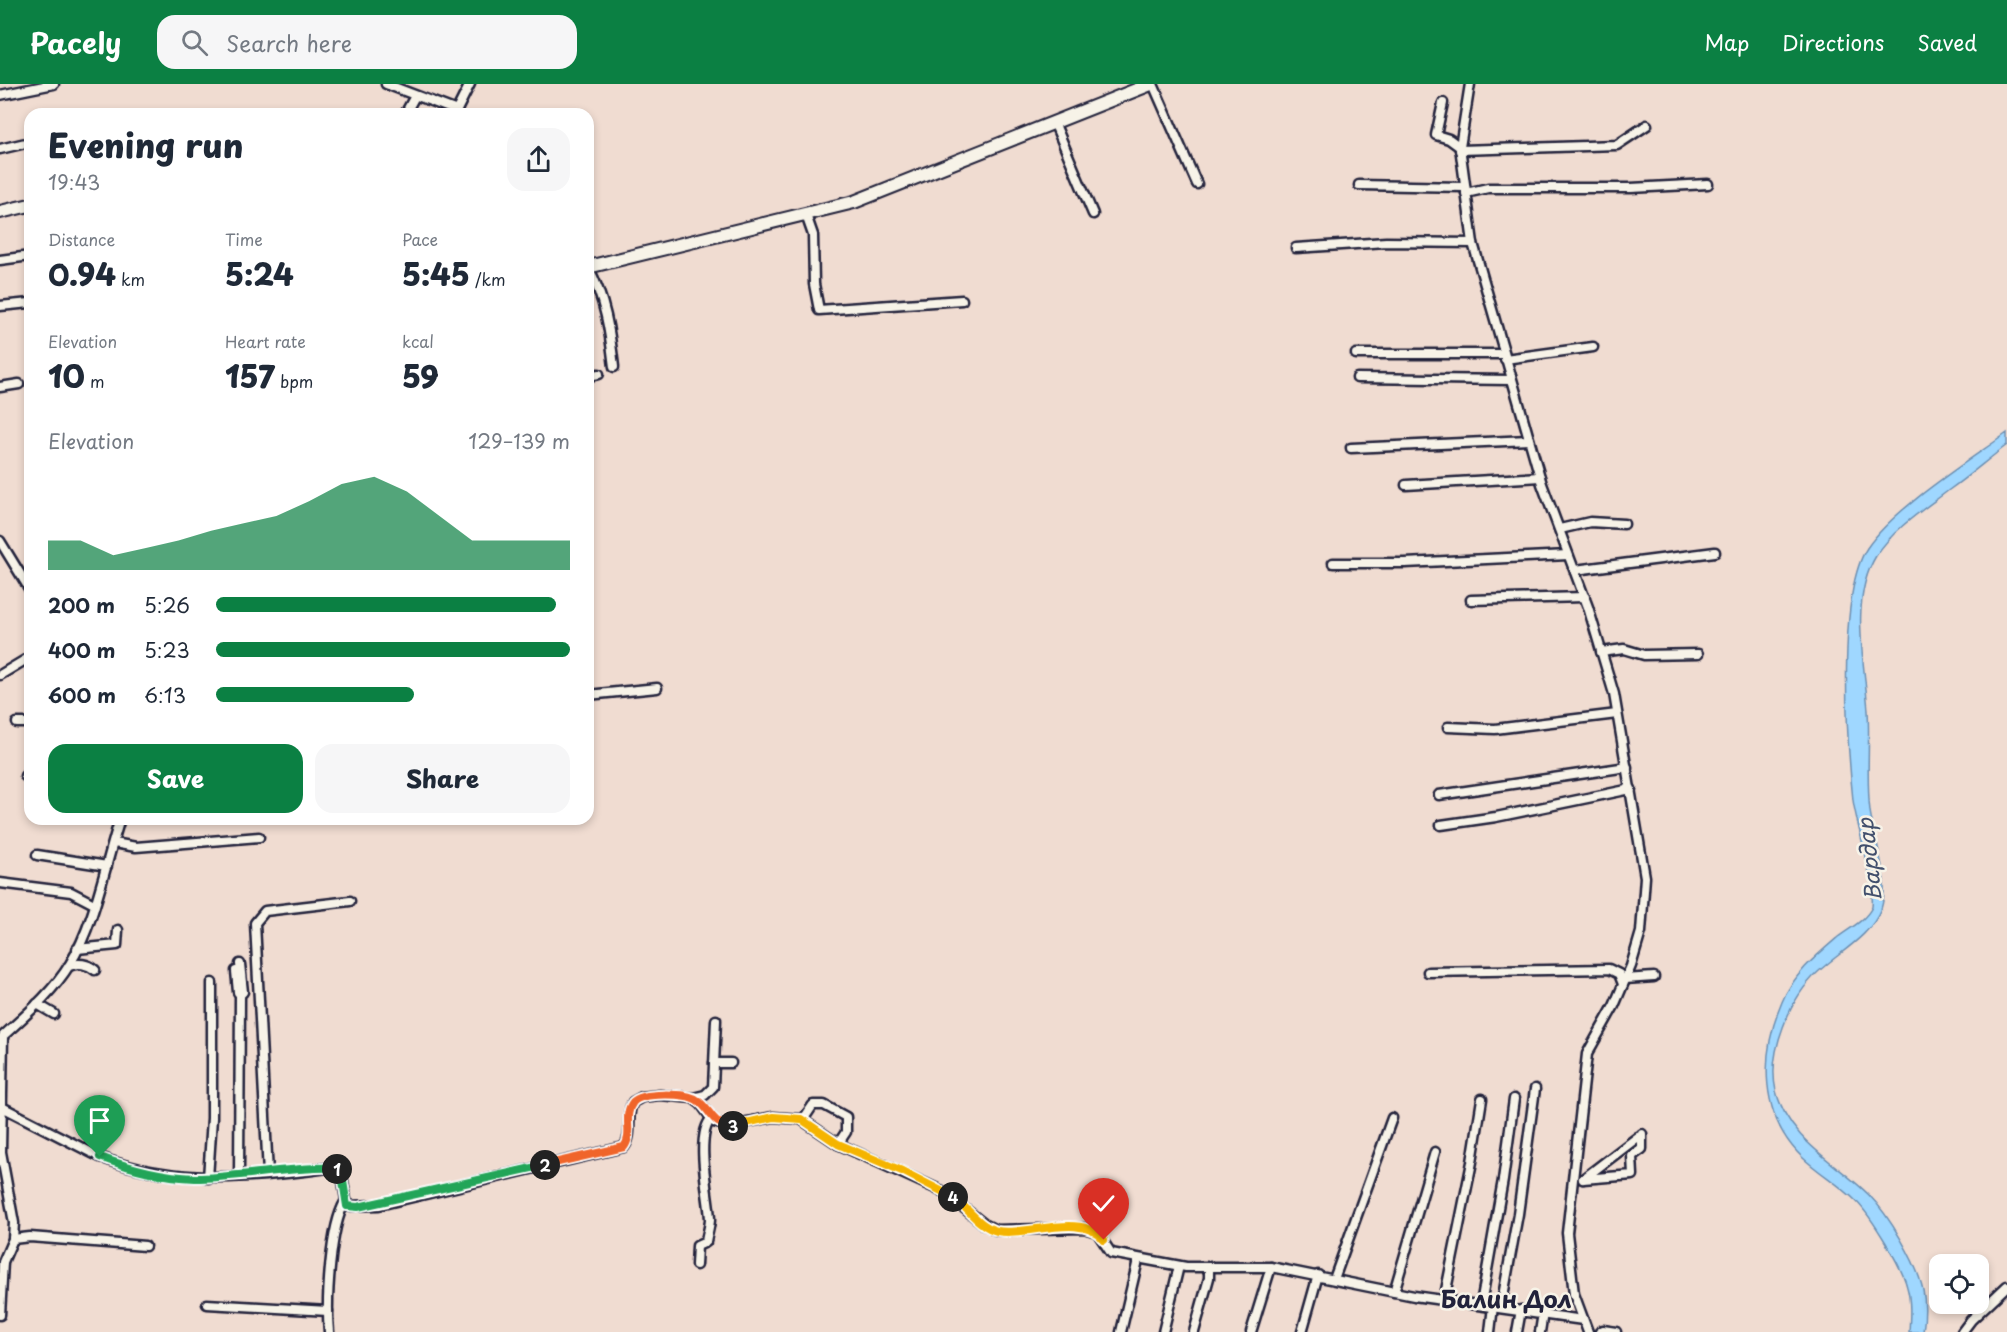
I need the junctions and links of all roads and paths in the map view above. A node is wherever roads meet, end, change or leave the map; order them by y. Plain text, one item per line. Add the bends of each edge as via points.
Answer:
1 (54, 84) edge
2 (386, 84) edge
3 (470, 84) edge
4 (1152, 84) edge
5 (1458, 84) edge
6 (1469, 86) edge
7 (0, 95) edge
8 (415, 96) junction
9 (1443, 103) dead end
10 (408, 108) edge
11 (446, 108) edge
12 (458, 108) edge
13 (1054, 122) junction
14 (1647, 125) dead end
15 (24, 143) edge
16 (0, 149) edge
17 (1460, 149) junction
18 (1197, 184) dead end
19 (1708, 184) dead end
20 (1359, 185) dead end
21 (1465, 190) junction
22 (24, 206) edge
23 (0, 212) edge
24 (1093, 214) dead end
25 (806, 215) junction
26 (1473, 243) junction
27 (1296, 248) dead end
28 (24, 256) edge
29 (0, 260) edge
30 (594, 266) edge
31 (594, 279) edge
32 (962, 300) dead end
33 (24, 304) edge
34 (0, 306) edge
35 (1593, 347) dead end
36 (1356, 354) dead end
37 (1504, 356) junction
38 (614, 367) dead end
39 (598, 374) dead end
40 (594, 375) edge
41 (1357, 378) dead end
42 (1511, 380) junction
43 (19, 384) dead end
44 (0, 387) edge
45 (1528, 440) junction
46 (1351, 448) dead end
47 (1540, 477) junction
48 (1406, 485) dead end
49 (1624, 524) dead end
50 (1560, 530) junction
51 (0, 541) edge
52 (1715, 552) dead end
53 (1568, 555) junction
54 (1333, 563) dead end
55 (1575, 570) junction
56 (24, 580) edge
57 (1585, 597) junction
58 (1471, 600) dead end
59 (1601, 652) junction
60 (1698, 654) dead end
61 (24, 661) edge
62 (0, 675) edge
63 (657, 688) dead end
64 (594, 694) edge
65 (1617, 714) junction
66 (17, 723) dead end
67 (24, 723) edge
68 (1448, 727) dead end
69 (1627, 767) junction
70 (1631, 789) junction
71 (1439, 795) dead end
72 (118, 825) edge
73 (1441, 825) dead end
74 (259, 837) dead end
75 (114, 843) junction
76 (38, 855) dead end
77 (107, 866) junction
78 (0, 883) edge
79 (350, 901) dead end
80 (94, 904) junction
81 (118, 930) dead end
82 (77, 949) junction
83 (69, 966) junction
84 (238, 967) dead end
85 (95, 970) dead end
86 (1428, 972) dead end
87 (1654, 977) dead end
88 (1624, 982) junction
89 (212, 984) dead end
90 (37, 1004) junction
91 (54, 1014) dead end
92 (716, 1020) dead end
93 (714, 1062) junction
94 (731, 1063) dead end
95 (1534, 1089) dead end
96 (693, 1098) junction
97 (1482, 1099) dead end
98 (1514, 1099) dead end
99 (2, 1107) junction
100 (712, 1118) junction
101 (1392, 1118) dead end
102 (803, 1120) junction
103 (838, 1144) junction
104 (1435, 1152) dead end
105 (268, 1174) junction
106 (239, 1176) junction
107 (208, 1178) junction
108 (1583, 1179) junction
109 (1571, 1196) junction
110 (345, 1202) junction
111 (13, 1239) junction
112 (145, 1246) dead end
113 (1137, 1260) junction
114 (696, 1265) dead end
115 (1179, 1266) junction
116 (1271, 1267) junction
117 (1209, 1268) junction
118 (1318, 1275) junction
119 (1334, 1279) junction
120 (2007, 1286) edge
121 (1394, 1292) junction
122 (1444, 1300) junction
123 (207, 1304) dead end
124 (1480, 1304) junction
125 (1497, 1306) junction
126 (1521, 1310) junction
127 (328, 1311) junction
128 (1543, 1312) junction
129 (0, 1315) edge
130 (1583, 1320) junction
131 (329, 1332) edge
132 (1121, 1332) edge
133 (1163, 1332) edge
134 (1194, 1332) edge
135 (1251, 1332) edge
136 (1302, 1332) edge
137 (1490, 1332) edge
138 (1517, 1332) edge
139 (1540, 1332) edge
140 (1588, 1332) edge
141 (1600, 1332) edge
142 (1616, 1332) edge
143 (1962, 1332) edge

1 - 7 street
2 - 8 street
3 - 12 street
4 - 13 main road
4 - 18 street
5 - 6 street
6 - 17 street
8 - 10 street
8 - 11 street
9 - 17 street via 1436,135 1449,139
13 - 24 street
13 - 25 main road via 854,202
14 - 17 street via 1617,145
15 - 16 street
17 - 21 street
19 - 21 street
20 - 21 street
21 - 26 street
22 - 23 main road
25 - 30 main road
25 - 32 street via 813,235 819,310
26 - 27 street via 1386,242
26 - 37 street
28 - 29 street
31 - 38 street via 609,330
33 - 34 street
35 - 37 street
36 - 37 street
37 - 42 street
39 - 40 street
41 - 42 street
42 - 45 street
43 - 44 street
45 - 46 street
45 - 47 street
47 - 48 street
47 - 50 street
49 - 50 street via 1590,522
50 - 53 street
51 - 56 street
52 - 55 street
53 - 54 street
53 - 55 street
55 - 57 street
57 - 58 street
57 - 59 street
59 - 60 street via 1624,649 1644,655
59 - 65 street
61 - 62 street
63 - 64 street
65 - 68 street via 1495,729
65 - 69 street
66 - 67 street
69 - 70 street
69 - 71 street
70 - 73 street
70 - 88 street via 1645,877 1644,910
72 - 75 street
74 - 75 street via 136,847
75 - 77 street
76 - 77 street
77 - 80 street
78 - 80 street via 71,892
79 - 105 street via 265,911 255,923
80 - 82 street
81 - 82 street via 117,945
82 - 83 street
83 - 85 street via 75,963
83 - 90 street
84 - 106 street
86 - 88 street via 1609,969
87 - 88 street
88 - 109 street via 1587,1054
89 - 107 street
90 - 91 street
90 - 99 street via 3,1036
92 - 93 street
93 - 94 street
93 - 96 street via 713,1087 705,1095
95 - 125 street via 1518,1214
96 - 100 street
96 - 110 street via 660,1095 637,1099 628,1115 627,1143 619,1149 379,1205 358,1207 347,1206
97 - 122 street
98 - 124 street
99 - 107 street via 117,1164
99 - 111 street via 1,1152 14,1223
100 - 102 street via 719,1124 733,1126 773,1117
100 - 114 street via 706,1125 704,1166 710,1220 706,1242 697,1246
101 - 119 street
102 - 103 street
102 - 103 street via 813,1105 824,1105 846,1117 846,1132
103 - 113 street via 944,1192 989,1228 1013,1232 1042,1227 1084,1228 1097,1232 1111,1253
104 - 121 street
105 - 106 street
105 - 110 street via 335,1167 342,1175
106 - 107 street
108 - 108 street via 1640,1136 1642,1149 1632,1156 1634,1175
108 - 109 street
109 - 130 street via 1567,1233 1574,1294
110 - 127 street via 339,1212
111 - 112 street
111 - 129 street via 3,1262
113 - 115 street
113 - 132 street
115 - 117 street
115 - 133 street
116 - 117 street
116 - 118 street
116 - 135 street
117 - 134 street
118 - 119 street
118 - 136 street
119 - 121 street
120 - 143 street
121 - 122 street
122 - 124 street
123 - 127 street
124 - 125 street
125 - 126 street
125 - 137 street
126 - 128 street
126 - 138 street
127 - 131 street
128 - 130 street
128 - 139 street
130 - 140 street
141 - 142 street

